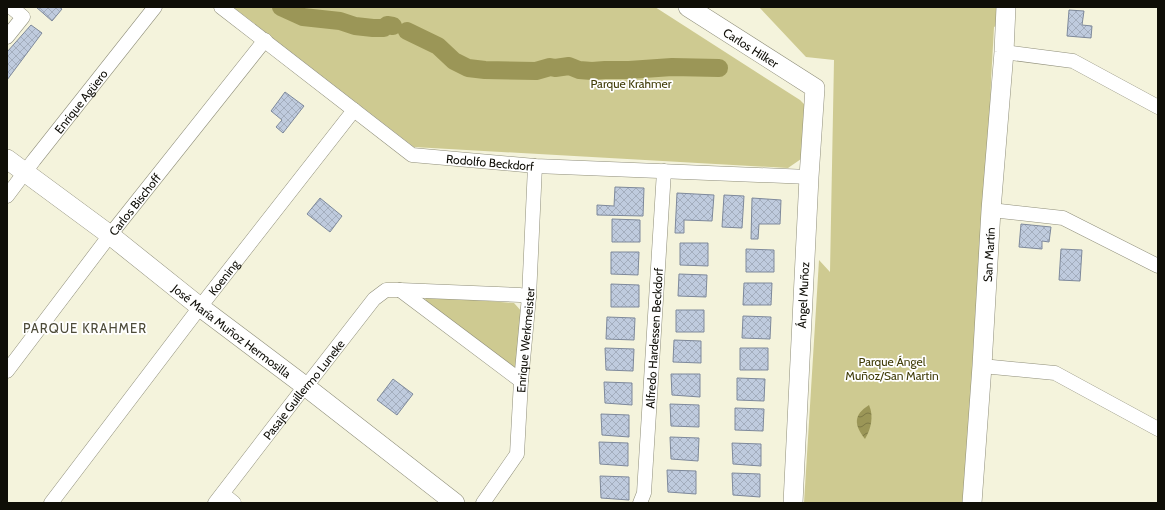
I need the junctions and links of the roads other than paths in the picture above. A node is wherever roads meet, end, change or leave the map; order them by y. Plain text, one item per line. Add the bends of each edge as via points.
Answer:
1 (11, 7) edge
2 (155, 7) edge
3 (221, 7) edge
4 (688, 7) edge
5 (1006, 7) edge
6 (7, 37) edge
7 (265, 40) junction
8 (1004, 52) junction
9 (815, 88) joint
10 (1158, 107) edge
11 (354, 110) junction
12 (7, 159) edge
13 (535, 166) junction
14 (664, 171) junction
15 (25, 172) junction
16 (809, 177) junction
17 (7, 196) edge
18 (991, 210) junction
19 (110, 235) junction
20 (1158, 266) edge
21 (400, 290) junction
22 (529, 297) junction
23 (200, 307) junction
24 (982, 366) junction
25 (7, 371) edge
26 (520, 381) junction
27 (305, 386) junction
28 (1158, 429) edge
29 (219, 499) edge
30 (51, 503) edge
31 (234, 503) edge
32 (455, 503) edge
33 (483, 503) edge
34 (640, 503) edge
35 (793, 503) edge
36 (972, 503) edge

1 - 6 street via 23,17
2 - 15 street, Enrique Agüero
3 - 7 street, Rodolfo Beckdorf
4 - 9 street, Carlos Hilker
5 - 8 street, San Martín
7 - 11 street, Rodolfo Beckdorf
7 - 19 street, Carlos Bischoff
8 - 10 street via 1073,60
8 - 18 street, San Martín
9 - 16 street, Ángel Muñoz
11 - 13 street, Rodolfo Beckdorf via 412,155
11 - 23 street, Koening
12 - 15 street, José María Muñoz Hermosilla
13 - 14 street, Rodolfo Beckdorf
13 - 22 street, Enrique Werkmeister
14 - 16 street, Rodolfo Beckdorf
14 - 34 street, Alfredo Hardessen Beckdorf via 644,494
15 - 17 street, Enrique Agüero
15 - 19 street, José María Muñoz Hermosilla
16 - 35 street, Ángel Muñoz
18 - 20 street via 1063,218
18 - 24 street, San Martín
19 - 23 street, José María Muñoz Hermosilla
19 - 25 street, Carlos Bischoff
21 - 22 street, Pasaje Guillermo Luneke
21 - 26 street
21 - 27 street, Pasaje Guillermo Luneke via 386,290 374,300
22 - 26 street, Enrique Werkmeister
23 - 27 street, José María Muñoz Hermosilla
23 - 30 street, Koening
24 - 28 street via 1055,373
24 - 36 street, San Martín
26 - 33 street, Enrique Werkmeister via 517,454
27 - 29 street, Pasaje Guillermo Luneke
27 - 32 street, José María Muñoz Hermosilla
29 - 31 street

